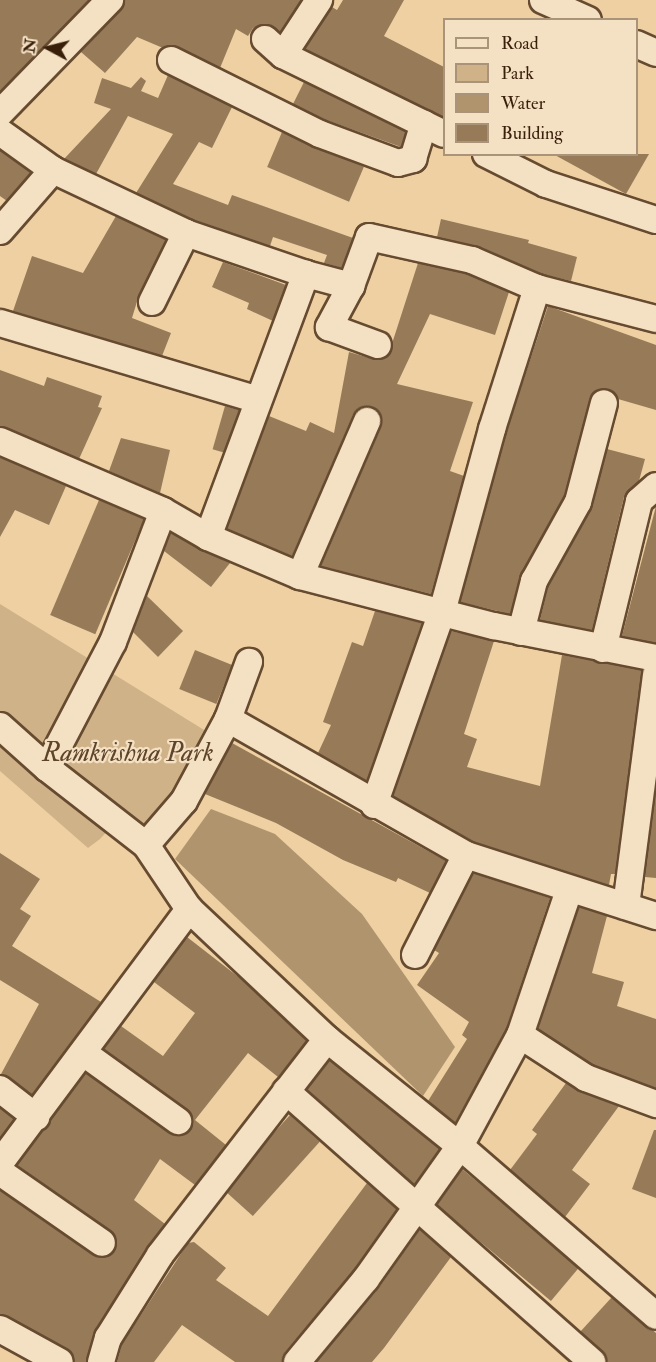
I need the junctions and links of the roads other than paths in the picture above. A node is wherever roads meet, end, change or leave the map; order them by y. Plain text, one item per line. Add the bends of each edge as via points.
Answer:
1 (110, 0) edge
2 (319, 0) edge
3 (543, 0) edge
4 (584, 18) edge
5 (638, 45) edge
6 (656, 53) edge
7 (171, 60) dead end
8 (0, 112) edge
9 (434, 129) edge
10 (0, 132) edge
11 (490, 156) edge
12 (53, 170) junction
13 (656, 220) edge
14 (0, 231) edge
15 (186, 233) junction
16 (306, 274) junction
17 (351, 286) junction
18 (537, 288) junction
19 (152, 302) dead end
20 (656, 320) edge
21 (0, 323) edge
22 (378, 345) dead end
23 (258, 400) junction
24 (604, 403) dead end
25 (367, 421) dead end
26 (0, 441) edge
27 (656, 486) edge
28 (163, 511) junction
29 (208, 537) junction
30 (300, 576) junction
31 (442, 612) junction
32 (521, 632) junction
33 (603, 650) junction
34 (656, 658) edge
35 (249, 662) dead end
36 (656, 674) edge
37 (228, 719) junction
38 (0, 726) edge
39 (47, 768) junction
40 (374, 805) junction
41 (146, 845) junction
42 (466, 855) junction
43 (569, 890) junction
44 (626, 906) junction
45 (189, 909) junction
46 (656, 916) edge
47 (415, 955) dead end
48 (520, 1035) junction
49 (327, 1039) junction
50 (85, 1054) junction
51 (0, 1089) edge
52 (286, 1091) junction
53 (656, 1104) edge
54 (36, 1117) junction
55 (178, 1121) dead end
56 (460, 1146) junction
57 (0, 1163) edge
58 (0, 1172) edge
59 (418, 1207) junction
60 (102, 1243) dead end
61 (656, 1316) edge
62 (0, 1329) edge
63 (60, 1362) edge
64 (101, 1362) edge
65 (297, 1362) edge
66 (592, 1362) edge

1 - 8 street
2 - 9 street via 274,47
3 - 4 street
5 - 6 street
7 - 9 street via 320,134 398,163 413,159
10 - 12 street
11 - 13 street via 546,184
12 - 14 street
12 - 15 street
15 - 16 street
15 - 19 street
16 - 17 street
16 - 23 street
17 - 18 street via 369,237 472,260
17 - 22 street via 329,327
18 - 20 street
18 - 31 street via 492,429
21 - 23 street
23 - 29 street
24 - 32 street via 578,502 534,581
25 - 30 street
26 - 28 street
27 - 33 street via 639,501
28 - 29 street
28 - 39 street via 104,662
29 - 30 street
30 - 31 street
31 - 32 street
31 - 40 street
32 - 33 street
33 - 34 street
35 - 37 street
36 - 44 street
37 - 40 street
37 - 41 street via 184,801
38 - 39 street
39 - 41 street
40 - 42 street
41 - 45 street
42 - 43 street
42 - 47 street
43 - 44 street
43 - 48 street
44 - 46 street
45 - 49 street
45 - 50 street via 106,1018
48 - 53 street via 586,1078
48 - 56 street
49 - 52 street
49 - 56 street
50 - 54 street
50 - 55 street
51 - 54 street
52 - 59 street
52 - 64 street via 160,1255 108,1338
54 - 57 street
56 - 59 street
56 - 61 street
58 - 60 street
59 - 65 street via 366,1279
59 - 66 street
62 - 63 street

